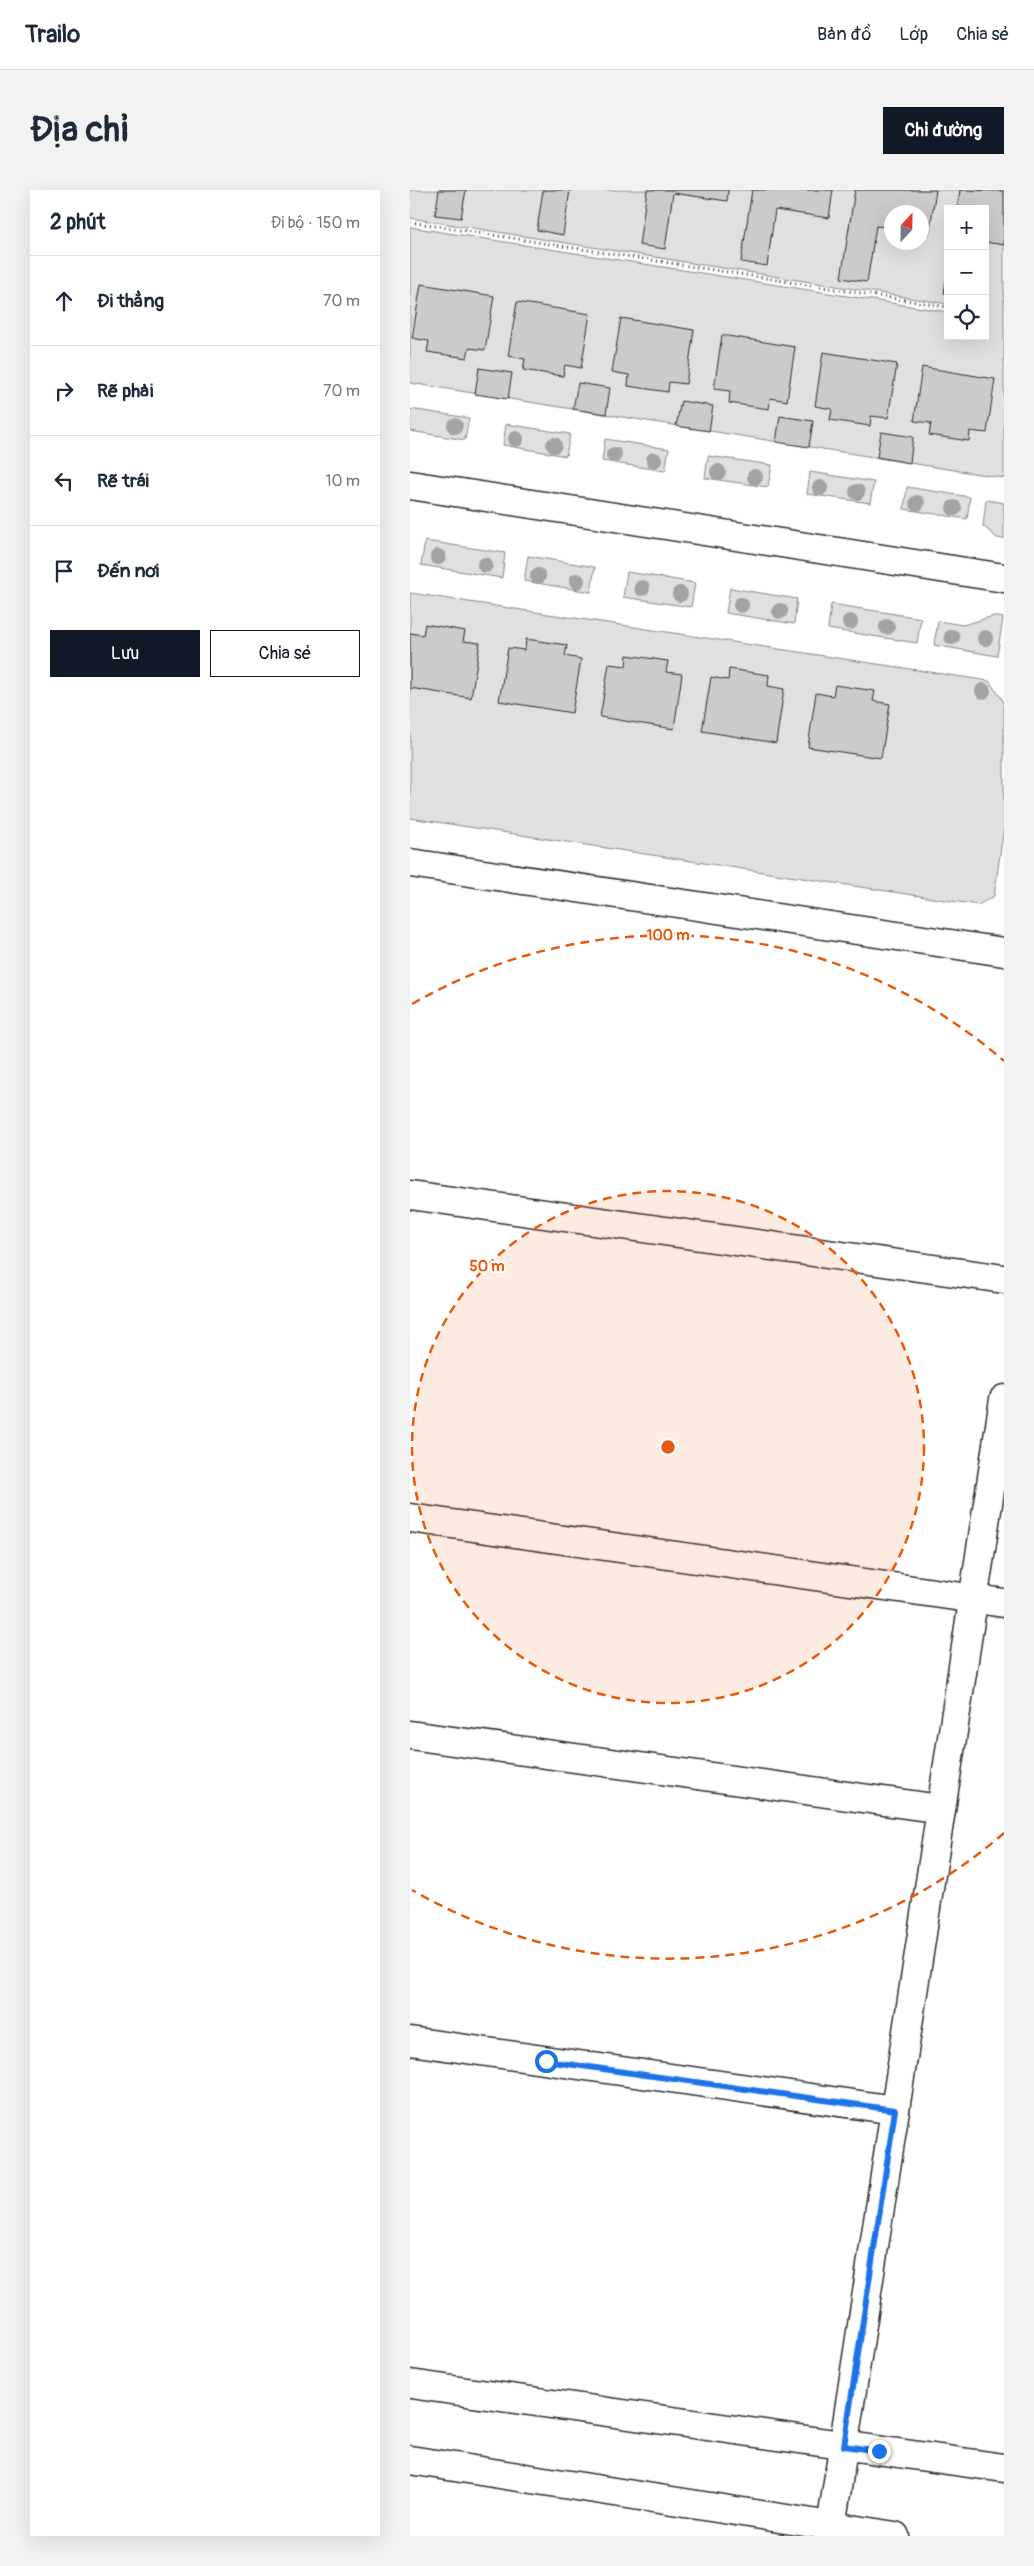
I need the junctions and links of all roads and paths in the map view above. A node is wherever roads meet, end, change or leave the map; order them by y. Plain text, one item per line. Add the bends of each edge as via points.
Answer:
1 (410, 222) edge
2 (944, 306) edge
3 (410, 485) edge
4 (1004, 578) edge
5 (410, 864) edge
6 (1004, 952) edge
7 (410, 1195) edge
8 (1004, 1279) edge
9 (1004, 1400) edge
10 (410, 1518) edge
11 (974, 1599) junction
12 (1004, 1603) edge
13 (410, 1735) edge
14 (941, 1810) junction
15 (410, 2041) edge
16 (895, 2110) junction
17 (410, 2384) edge
18 (844, 2446) junction
19 (410, 2460) edge
20 (1004, 2468) edge
21 (831, 2527) junction
22 (895, 2536) edge

1 - 2 path
3 - 4 street
5 - 6 street
7 - 8 street
9 - 11 street
10 - 11 street
11 - 12 street
11 - 14 street
13 - 14 street
14 - 16 street
15 - 16 street
16 - 18 street
17 - 18 street
18 - 20 street
18 - 21 street
19 - 21 street
21 - 22 street

